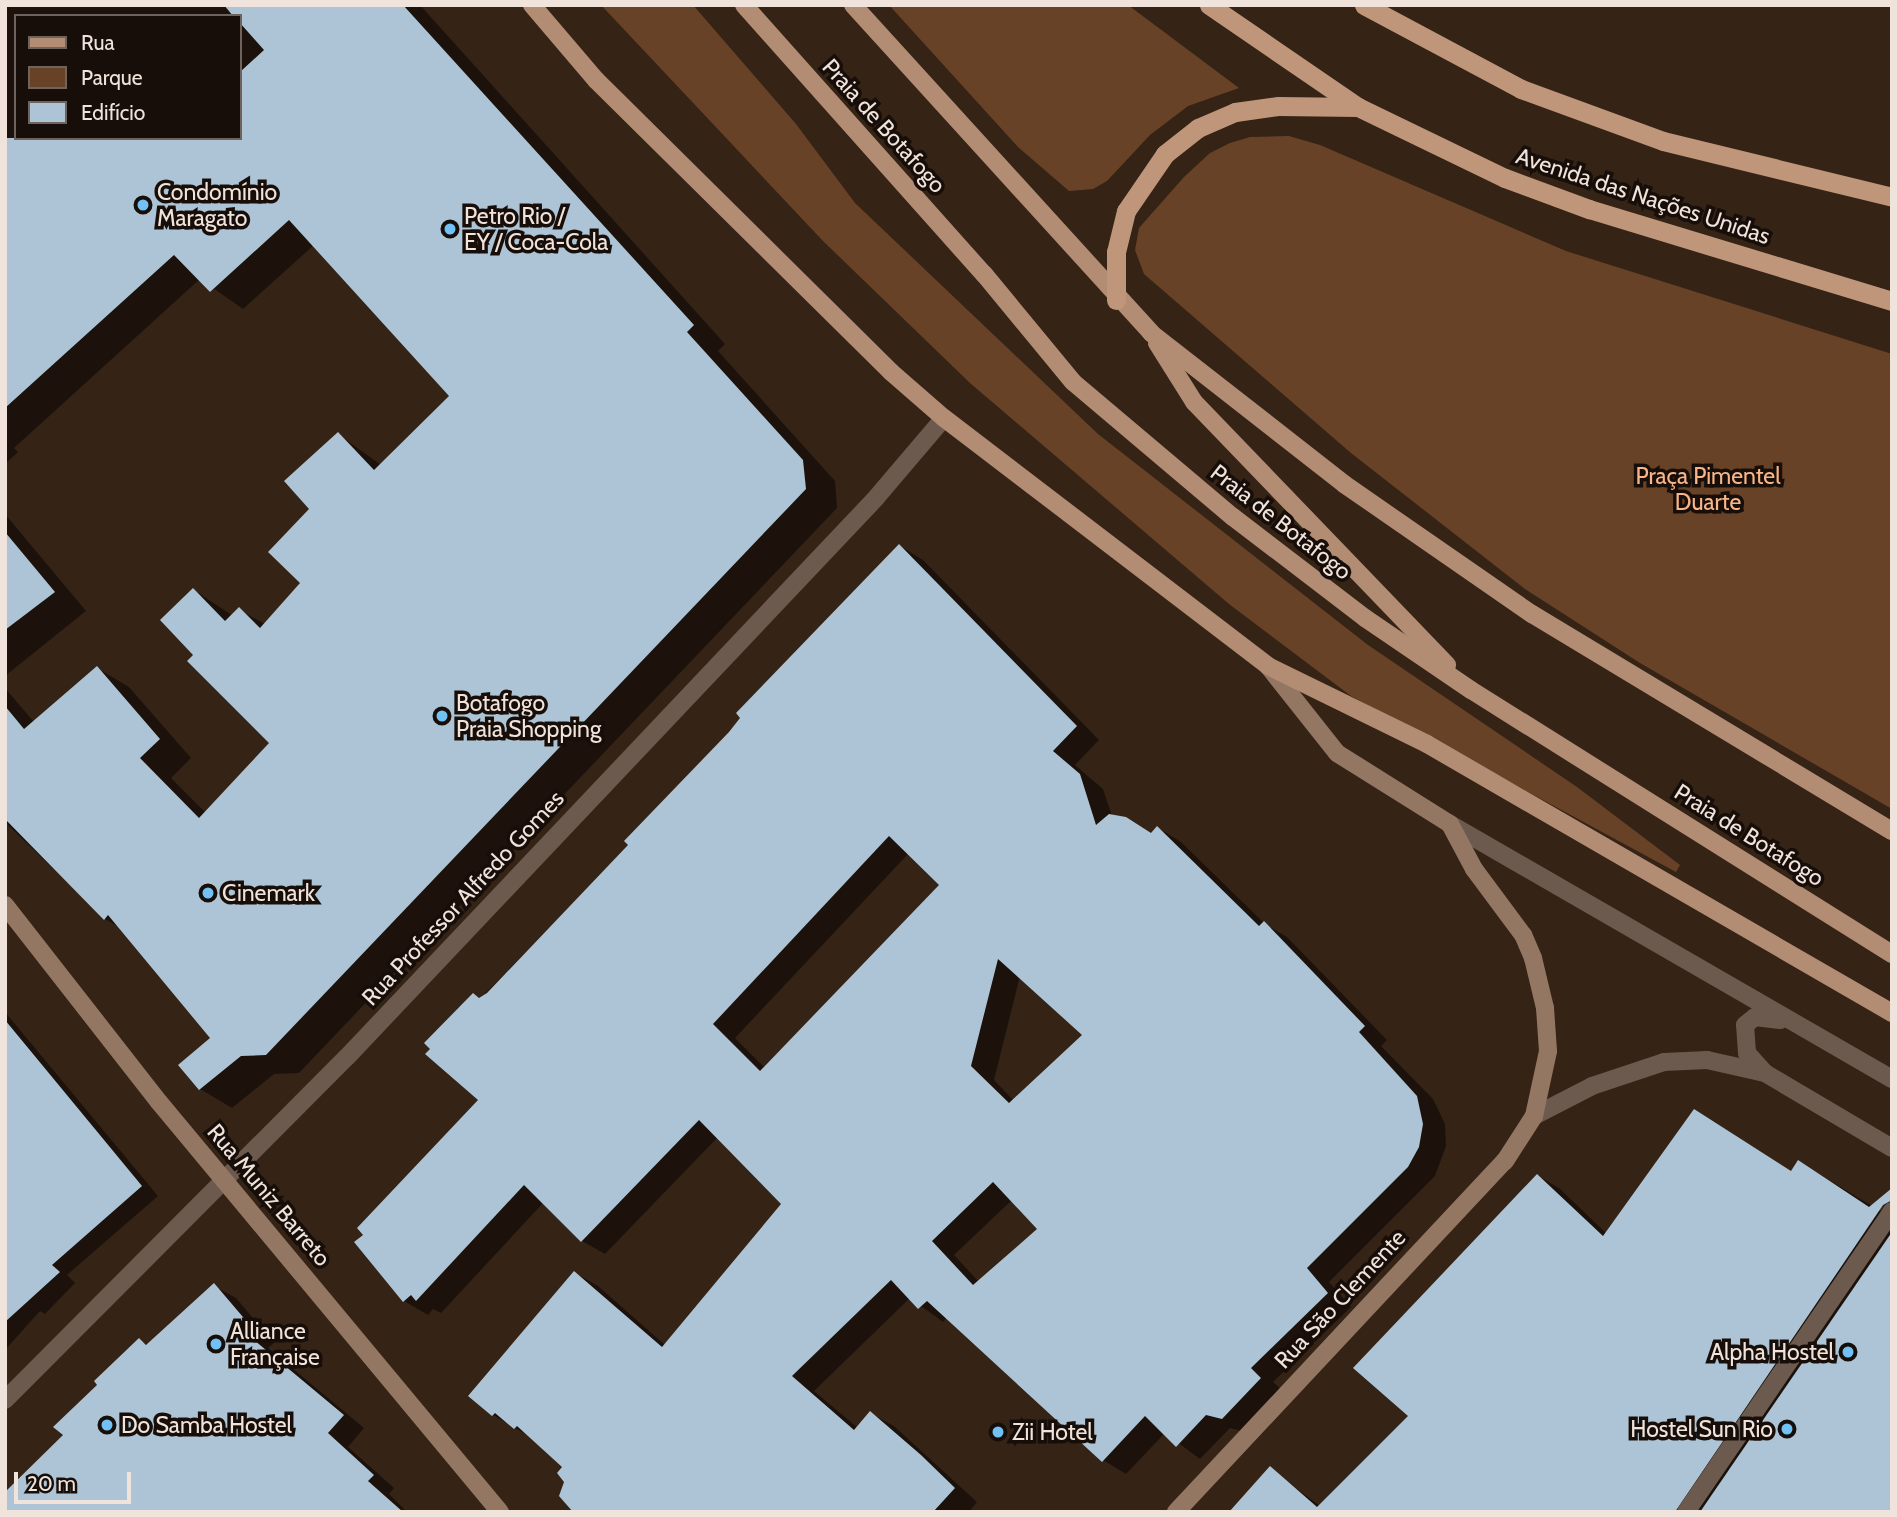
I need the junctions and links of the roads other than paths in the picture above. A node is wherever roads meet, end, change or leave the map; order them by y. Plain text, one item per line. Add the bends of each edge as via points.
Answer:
1 (532, 5) edge
2 (744, 5) edge
3 (853, 5) edge
4 (1209, 5) edge
5 (1364, 5) edge
6 (1358, 107) junction
7 (1892, 197) edge
8 (1116, 300) junction
9 (1892, 302) edge
10 (1151, 333) junction
11 (944, 418) junction
12 (1268, 666) junction
13 (1471, 690) junction
14 (1450, 824) junction
15 (1892, 831) edge
16 (5, 905) edge
17 (1892, 954) edge
18 (1892, 1013) edge
19 (1801, 1028) junction
20 (1765, 1073) junction
21 (1892, 1079) edge
22 (1534, 1116) junction
23 (1892, 1148) edge
24 (224, 1179) junction
25 (1892, 1211) edge
26 (5, 1400) edge
27 (500, 1512) edge
28 (1176, 1512) edge
29 (1686, 1512) edge

1 - 11 main road via 596,80 891,372
2 - 13 main road, Praia de Botafogo via 984,274 1073,382 1233,517 1365,618
3 - 8 main road
4 - 6 highway, Avenida das Nações Unidas
5 - 7 highway via 1521,89 1663,141
6 - 8 highway via 1278,106 1235,112 1198,128 1165,154 1126,212 1116,252
6 - 9 highway, Avenida das Nações Unidas via 1505,178 1588,209
8 - 10 main road
10 - 13 main road via 1194,402
10 - 15 main road via 1344,484 1532,614
11 - 12 main road
11 - 24 street, Rua Professor Alfredo Gomes via 875,499 347,1057
12 - 14 main road via 1337,753
12 - 18 main road via 1427,744
13 - 17 main road, Praia de Botafogo
14 - 19 street
14 - 22 main road via 1474,870 1523,935 1537,970 1548,1051
16 - 24 main road, Rua Muniz Barreto
19 - 20 street via 1765,1015 1745,1025 1747,1053
19 - 21 street
20 - 22 street via 1707,1060 1664,1062 1592,1086
20 - 23 street
22 - 28 main road, Rua São Clemente via 1488,1179
24 - 26 street, Rua Professor Alfredo Gomes
24 - 27 main road, Rua Muniz Barreto
25 - 29 street

